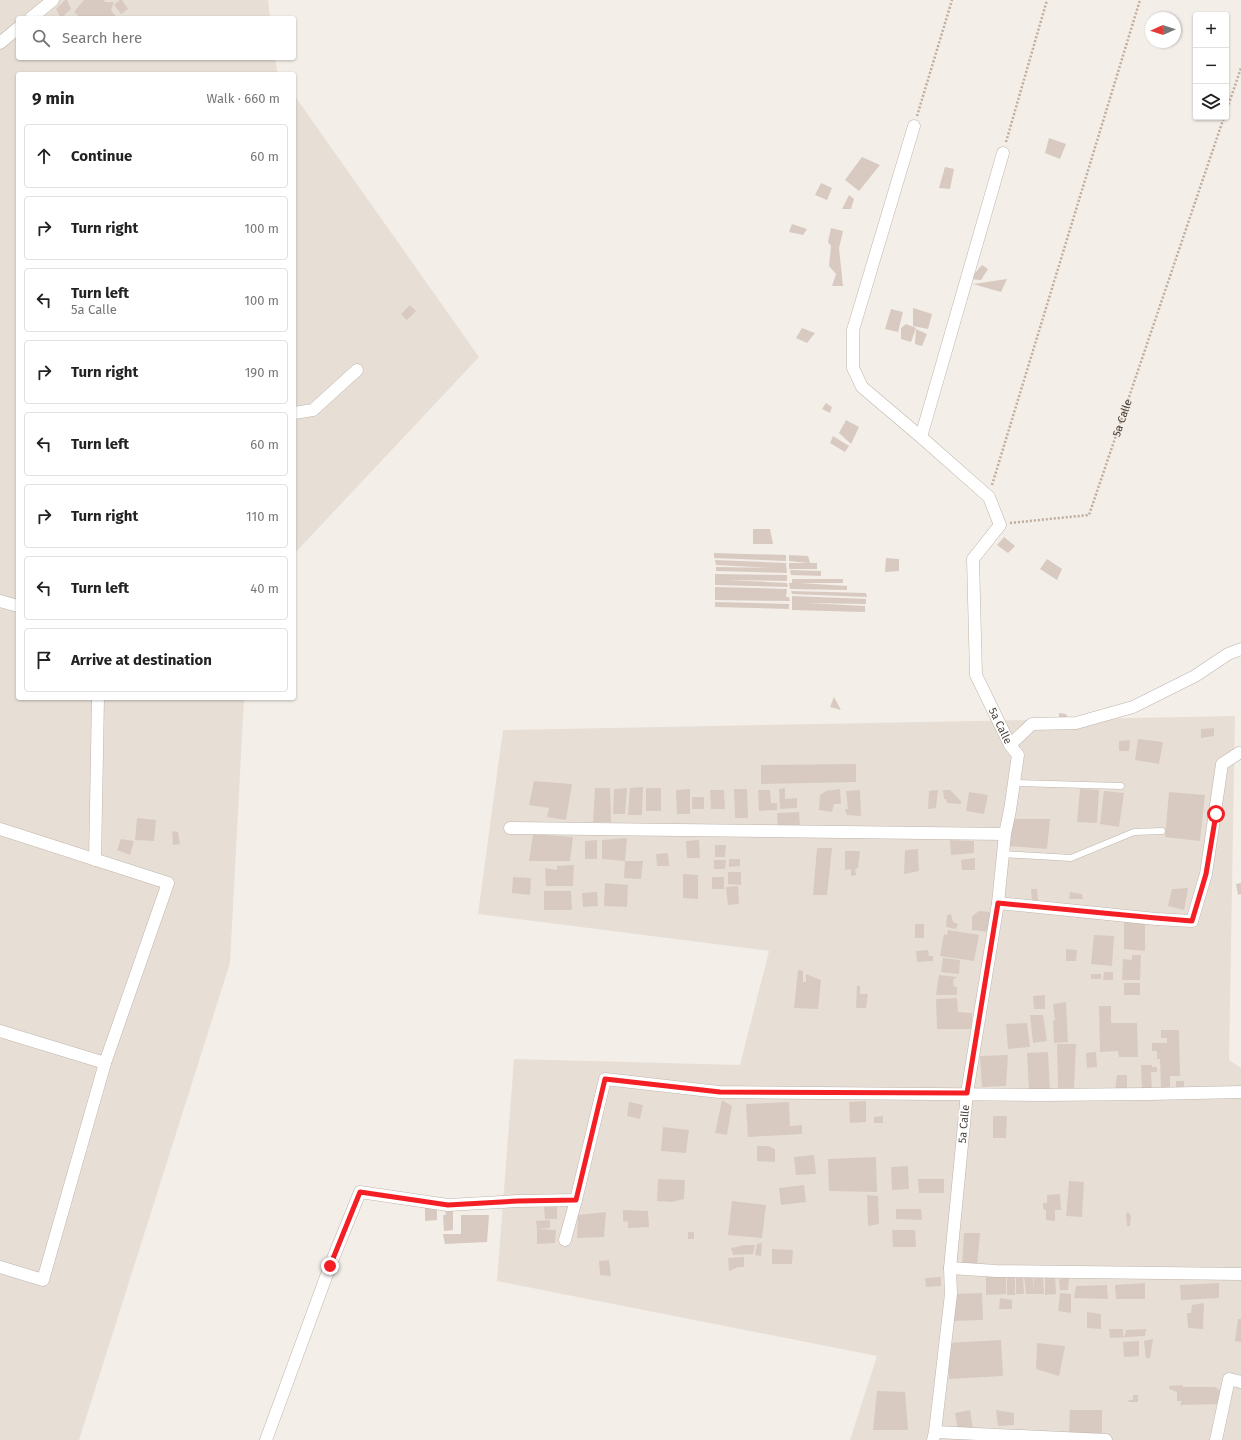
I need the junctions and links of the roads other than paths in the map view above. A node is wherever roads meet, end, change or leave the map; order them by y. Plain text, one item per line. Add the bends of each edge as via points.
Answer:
1 (53, 0) edge
2 (33, 16) edge
3 (16, 30) edge
4 (0, 43) edge
5 (914, 126) road end
6 (1003, 153) road end
7 (357, 370) dead end
8 (296, 413) edge
9 (921, 437) junction
10 (0, 601) edge
11 (16, 605) edge
12 (1241, 649) edge
13 (98, 700) edge
14 (1010, 745) junction
15 (1239, 753) dead end
16 (1014, 783) junction
17 (1121, 786) dead end
18 (510, 828) dead end
19 (0, 829) edge
20 (1162, 831) dead end
21 (1005, 834) junction
22 (1003, 854) junction
23 (95, 860) junction
24 (998, 903) junction
25 (0, 1031) edge
26 (105, 1063) junction
27 (1241, 1092) edge
28 (967, 1093) junction
29 (576, 1200) junction
30 (565, 1240) dead end
31 (0, 1267) edge
32 (950, 1268) junction
33 (1241, 1274) edge
34 (1241, 1382) edge
35 (934, 1436) edge
36 (266, 1440) edge
37 (1106, 1440) edge
38 (1216, 1440) edge

1 - 2 street
3 - 4 street
5 - 9 street via 853,330 853,345 854,368 862,386
6 - 9 street
7 - 8 street via 313,410
9 - 14 street, 5a Calle via 988,497 1000,525 973,558 976,675
10 - 11 street
12 - 14 street via 1228,654 1196,676 1133,707 1076,723 1032,724
13 - 23 street
14 - 16 street, 5a Calle via 1018,755
15 - 24 street via 1222,764 1206,874 1192,921
16 - 17 lane
16 - 21 street, 5a Calle
18 - 21 street
19 - 23 street
20 - 22 lane via 1134,832 1071,858
21 - 22 street, 5a Calle
22 - 24 street, 5a Calle
23 - 26 street via 168,883
24 - 28 street, 5a Calle
25 - 26 street
26 - 31 street via 43,1280
27 - 28 street
28 - 29 street via 720,1092 605,1079
28 - 32 street, 5a Calle
29 - 30 street
29 - 36 street via 448,1205 360,1192
32 - 33 street via 996,1271
32 - 35 street, 5a Calle via 951,1294
34 - 38 street via 1229,1379
35 - 37 street

